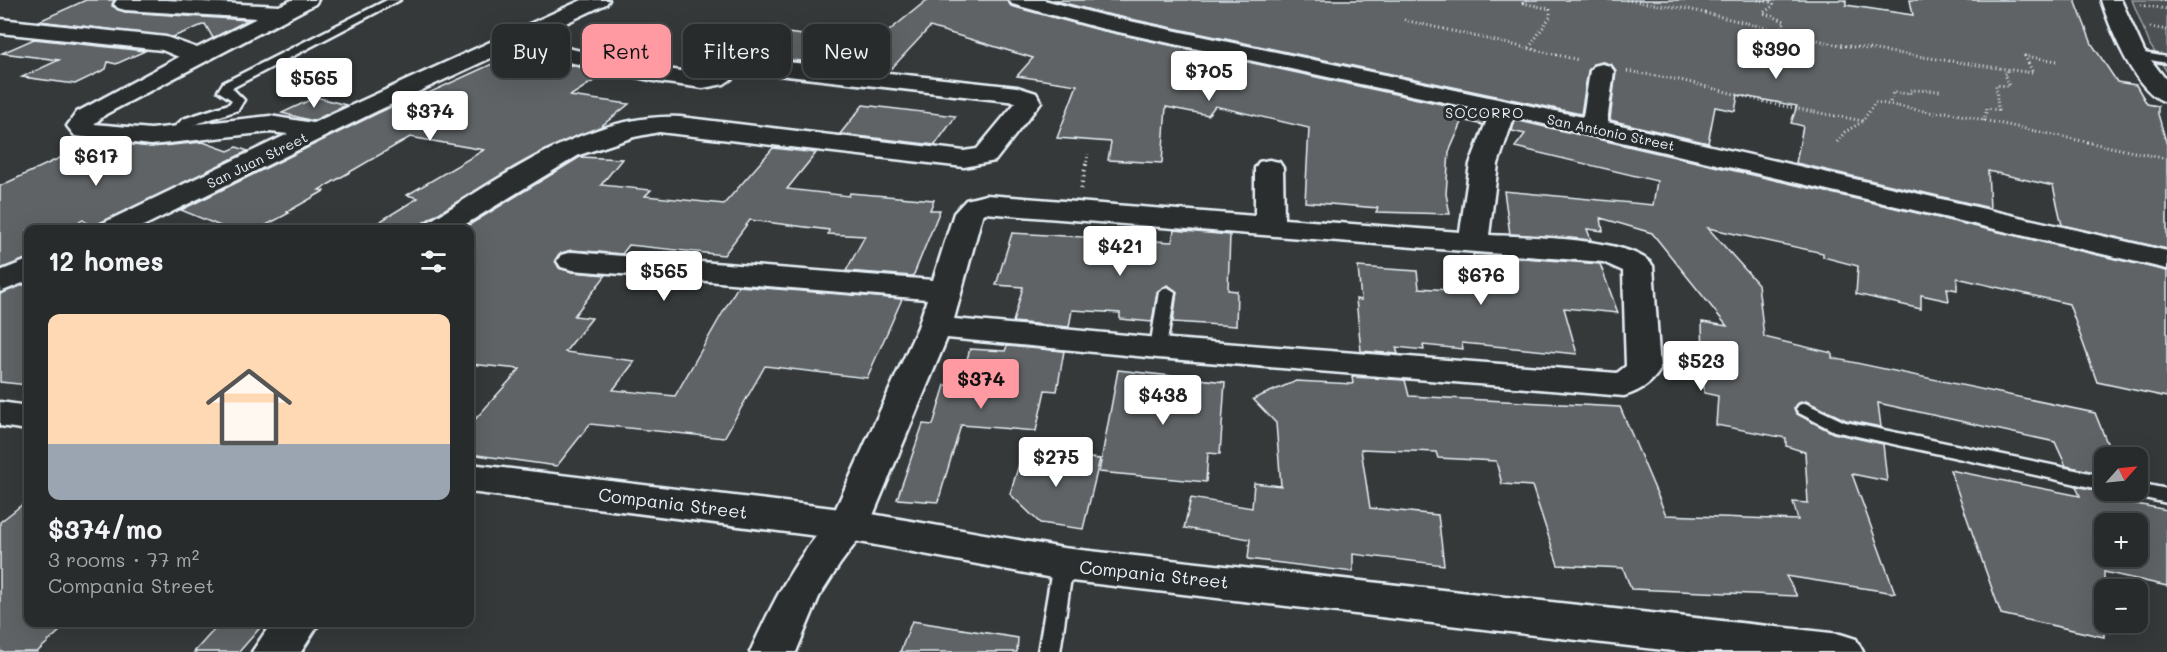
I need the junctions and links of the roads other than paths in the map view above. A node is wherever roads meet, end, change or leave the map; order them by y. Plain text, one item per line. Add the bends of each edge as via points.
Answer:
1 (308, 0) edge
2 (394, 0) edge
3 (599, 0) edge
4 (1019, 0) edge
5 (2111, 0) edge
6 (125, 4) dead end
7 (282, 13) junction
8 (548, 24) edge
9 (0, 26) edge
10 (492, 50) edge
11 (2132, 54) junction
12 (570, 55) edge
13 (199, 57) junction
14 (2167, 60) edge
15 (1603, 67) road end
16 (2167, 96) edge
17 (1504, 109) junction
18 (1594, 127) junction
19 (317, 131) junction
20 (171, 136) junction
21 (1269, 168) dead end
22 (121, 225) edge
23 (443, 225) edge
24 (1270, 225) junction
25 (1473, 242) junction
26 (2167, 260) edge
27 (572, 261) dead end
28 (24, 271) edge
29 (0, 283) edge
30 (1167, 292) dead end
31 (940, 309) junction
32 (1158, 348) junction
33 (1804, 409) dead end
34 (0, 414) edge
35 (24, 417) edge
36 (474, 478) edge
37 (2094, 481) edge
38 (2148, 492) edge
39 (2167, 496) edge
40 (849, 525) junction
41 (1063, 564) junction
42 (294, 627) edge
43 (275, 652) edge
44 (773, 652) edge
45 (1049, 652) edge
46 (1840, 652) edge

1 - 7 street
2 - 20 lane via 227,86 224,91 238,100 234,107 188,122
3 - 8 street, San Juan Street
4 - 17 street, San Antonio Street
5 - 11 street
6 - 7 street
7 - 13 street
9 - 13 street via 166,44
10 - 19 street, San Juan Street
11 - 14 lane
11 - 16 street
12 - 23 street via 703,81 716,79 742,64 1017,94 1029,102 986,155 978,158 923,156 680,125 659,124 628,130 570,148
13 - 20 street via 97,109 80,126 84,131 120,136
15 - 18 street
17 - 18 street, San Antonio Street
17 - 25 street via 1484,164
18 - 26 street, San Antonio Street
19 - 20 street via 270,124
19 - 22 street, San Juan Street
21 - 24 street
24 - 25 street
24 - 31 street via 976,206 968,213
25 - 32 street via 1609,253 1638,266 1643,370 1624,385
27 - 31 street
28 - 29 street
30 - 32 lane
31 - 32 street
31 - 40 street
33 - 37 lane via 1840,427
34 - 35 street
36 - 40 street, Compania Street
38 - 39 lane
40 - 41 street, Compania Street
40 - 44 street via 800,591
41 - 45 lane
41 - 46 street, Compania Street
42 - 43 street

